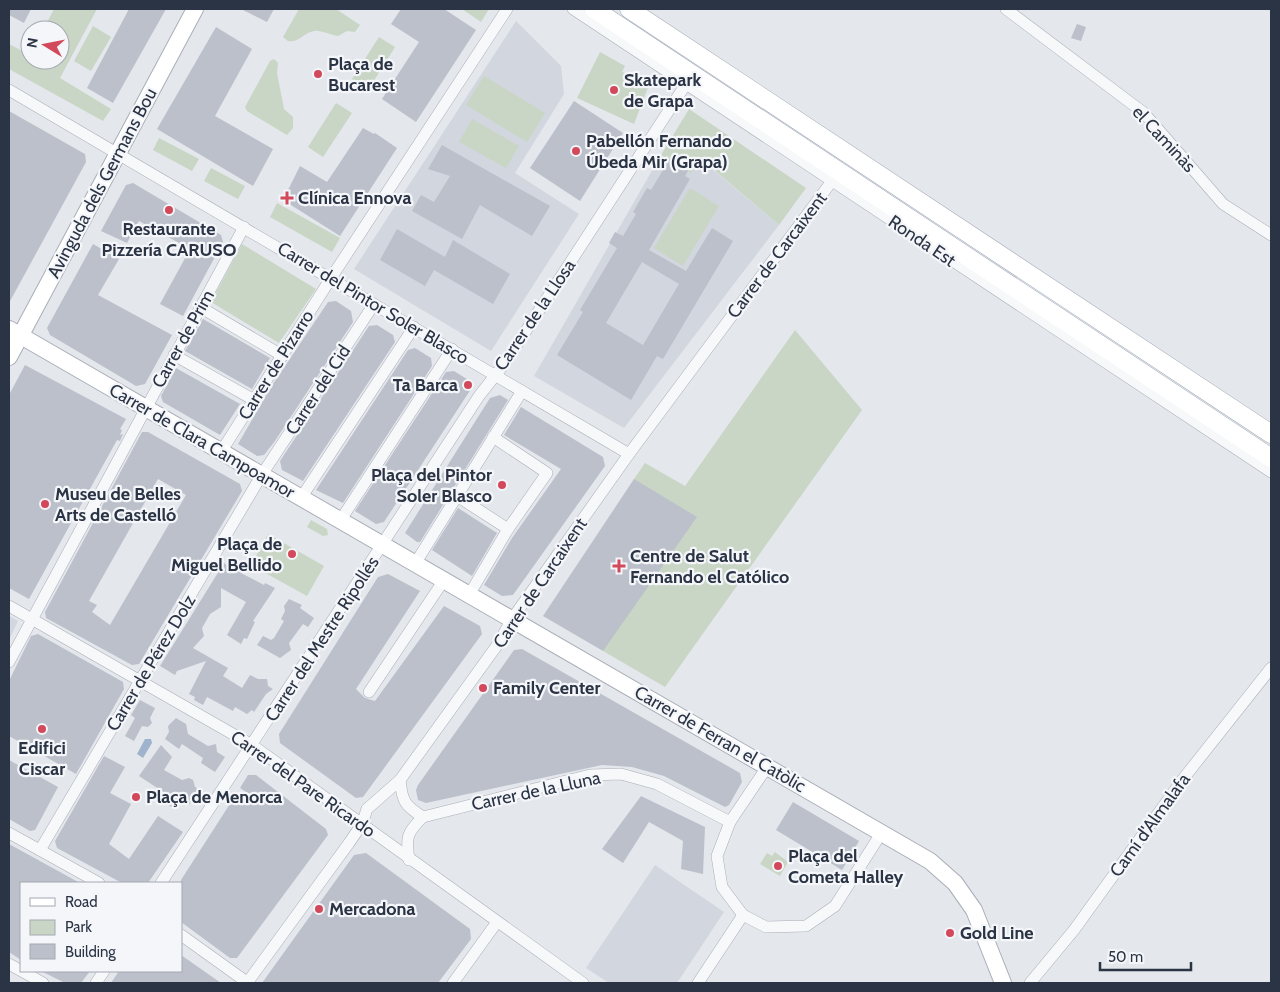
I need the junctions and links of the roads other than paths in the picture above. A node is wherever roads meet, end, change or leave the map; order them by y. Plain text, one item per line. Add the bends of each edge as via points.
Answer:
1 (195, 9) edge
2 (507, 9) edge
3 (573, 9) edge
4 (594, 9) edge
5 (629, 9) edge
6 (1006, 9) edge
7 (686, 84) junction
8 (9, 90) edge
9 (117, 152) junction
10 (832, 181) junction
11 (244, 227) junction
12 (1271, 235) edge
13 (331, 278) junction
14 (374, 304) junction
15 (200, 307) junction
16 (414, 327) junction
17 (15, 333) edge
18 (452, 349) junction
19 (174, 355) junction
20 (283, 356) junction
21 (9, 358) edge
22 (495, 375) junction
23 (522, 391) junction
24 (254, 400) junction
25 (145, 408) junction
26 (1271, 434) edge
27 (493, 437) junction
28 (221, 452) junction
29 (629, 454) junction
30 (1271, 458) edge
31 (1271, 472) edge
32 (261, 476) junction
33 (457, 496) junction
34 (301, 498) junction
35 (340, 521) junction
36 (508, 529) junction
37 (383, 546) junction
38 (416, 564) junction
39 (444, 580) junction
40 (469, 594) junction
41 (9, 606) edge
42 (30, 619) junction
43 (512, 619) junction
44 (9, 662) edge
45 (1271, 668) edge
46 (141, 681) junction
47 (369, 692) dead end
48 (252, 745) junction
49 (767, 767) junction
50 (400, 780) junction
51 (423, 817) junction
52 (730, 822) junction
53 (362, 824) junction
54 (882, 832) junction
55 (9, 833) edge
56 (40, 850) junction
57 (409, 860) junction
58 (97, 882) edge
59 (162, 882) edge
60 (743, 915) junction
61 (496, 922) junction
62 (182, 936) edge
63 (9, 964) edge
64 (20, 970) edge
65 (23, 972) edge
66 (103, 972) edge
67 (997, 982) edge
68 (43, 983) edge
69 (96, 983) edge
70 (248, 983) edge
71 (453, 983) edge
72 (584, 983) edge
73 (698, 983) edge
74 (1030, 983) edge

1 - 9 street, Avinguda dels Germans Bou
2 - 13 street, Carrer de Pizarro
3 - 7 street, Ronda Est
4 - 30 main road, Ronda Est
5 - 26 main road, Ronda Est
6 - 12 street, el Caminàs via 1144,113 1222,204
7 - 10 street, Ronda Est
7 - 22 street, Carrer de la Llosa
8 - 9 street, Carrer del Pintor Soler Blasco
9 - 11 street, Carrer del Pintor Soler Blasco
9 - 17 street, Avinguda dels Germans Bou
10 - 29 street, Carrer de Carcaixent
10 - 31 street, Ronda Est
11 - 13 street, Carrer del Pintor Soler Blasco
11 - 15 street, Carrer de Prim
13 - 14 street, Carrer del Pintor Soler Blasco
13 - 20 street, Carrer de Pizarro
14 - 16 street, Carrer del Pintor Soler Blasco
14 - 32 street, Carrer del Cid
15 - 19 street, Carrer de Prim
15 - 20 street
16 - 18 street, Carrer del Pintor Soler Blasco
16 - 34 street
17 - 21 street, Avinguda dels Germans Bou
17 - 25 street, Carrer de Clara Campoamor
18 - 22 street, Carrer del Pintor Soler Blasco
18 - 35 street
19 - 24 street
19 - 25 street, Carrer de Prim
20 - 24 street, Carrer de Pizarro
22 - 23 street, Carrer del Pintor Soler Blasco
22 - 37 street, Carrer de la Llosa
23 - 27 street
23 - 29 street, Carrer del Pintor Soler Blasco
24 - 28 street, Carrer de Pizarro
25 - 28 street, Carrer de Clara Campoamor
25 - 42 street, Carrer de Prim
27 - 33 street
27 - 36 street via 547,473
28 - 32 street, Carrer de Clara Campoamor
29 - 43 street, Carrer de Carcaixent
32 - 34 street, Carrer de Clara Campoamor
32 - 46 street, Carrer de Pérez Dolz
33 - 36 street
33 - 38 street
34 - 35 street, Carrer de Clara Campoamor
35 - 37 street, Carrer de Clara Campoamor
36 - 40 street
37 - 38 street, Carrer de Ferran el Catòlic
37 - 48 street, Carrer del Mestre Ripollés
38 - 39 street, Carrer de Ferran el Catòlic
39 - 40 street, Carrer de Ferran el Catòlic
39 - 47 street
40 - 43 street, Carrer de Ferran el Catòlic
41 - 42 street, Carrer del Pare Ricardo
42 - 44 street, Carrer de Prim
42 - 46 street, Carrer del Pare Ricardo
43 - 49 street, Carrer de Ferran el Catòlic
43 - 50 street, Carrer de Carcaixent via 498,644
45 - 74 street, Camí d'Almalafa via 1183,780 1074,930
46 - 48 street, Carrer del Pare Ricardo
46 - 56 street, Carrer de Pérez Dolz
48 - 53 street, Carrer del Pare Ricardo
48 - 59 street, Carrer del Mestre Ripollés
49 - 52 street
49 - 54 street, Carrer de Ferran el Catòlic
50 - 51 street via 408,808
50 - 53 street, Carrer de Carcaixent via 367,809
51 - 52 street, Carrer de la Lluna via 590,775 620,774 658,784
51 - 57 street via 411,829 407,841
52 - 60 street via 718,856 722,887
53 - 57 street, Carrer del Pare Ricardo
53 - 70 street, Carrer de Carcaixent
54 - 60 street via 835,906 806,926 766,927
54 - 67 street, Carrer de Ferran el Catòlic via 930,861 955,883 974,910
55 - 56 street
56 - 58 street
57 - 61 street, Carrer del Pare Ricardo
60 - 73 street
61 - 71 street
61 - 72 street, Carrer del Pare Ricardo
62 - 70 street
63 - 64 street
65 - 68 street
66 - 69 street

